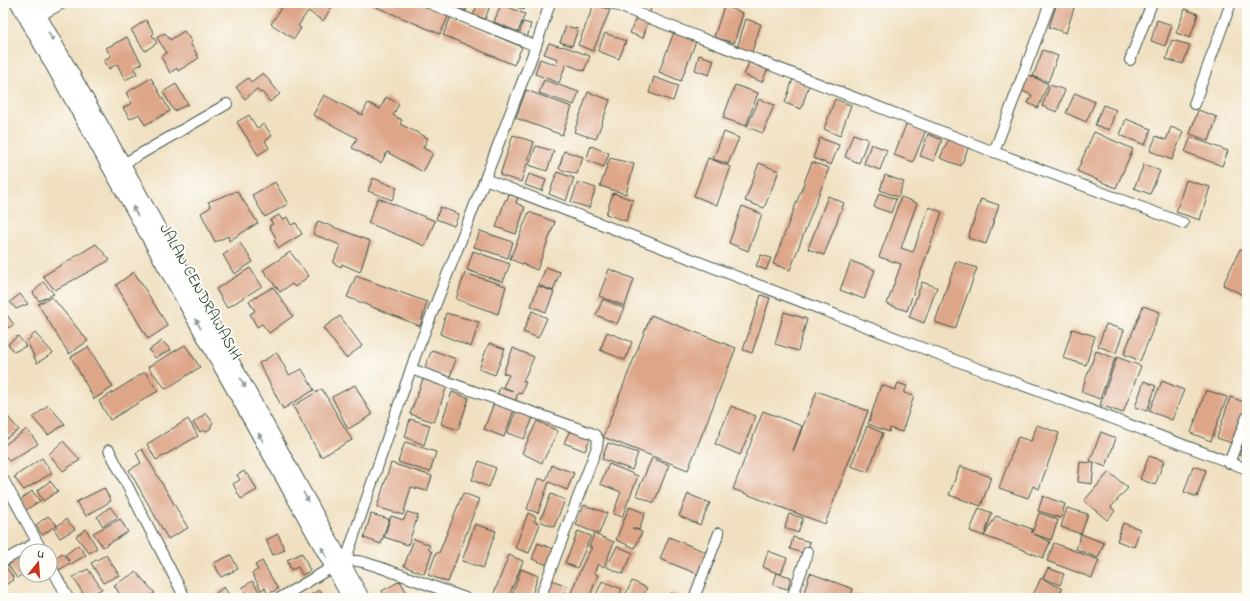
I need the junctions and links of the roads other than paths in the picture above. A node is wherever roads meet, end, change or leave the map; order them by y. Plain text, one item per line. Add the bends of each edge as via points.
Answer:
1 (18, 3) edge
2 (32, 3) edge
3 (63, 3) edge
4 (429, 3) edge
5 (550, 3) edge
6 (612, 3) edge
7 (1050, 3) edge
8 (1152, 3) edge
9 (1231, 3) edge
10 (39, 16) junction
11 (536, 46) junction
12 (1130, 60) dead end
13 (227, 104) dead end
14 (1194, 104) dead end
15 (994, 152) junction
16 (118, 167) junction
17 (485, 179) junction
18 (1183, 223) dead end
19 (411, 369) junction
20 (1247, 417) edge
21 (109, 450) dead end
22 (1229, 463) junction
23 (1247, 470) edge
24 (3, 479) edge
25 (719, 533) dead end
26 (38, 543) edge
27 (808, 552) dead end
28 (18, 556) edge
29 (3, 562) edge
30 (340, 563) junction
31 (58, 580) edge
32 (68, 598) edge
33 (184, 598) edge
34 (280, 598) edge
35 (350, 598) edge
36 (362, 598) edge
37 (465, 598) edge
38 (540, 598) edge
39 (694, 598) edge
40 (792, 598) edge

1 - 16 main road, JALAN CENDRAWASIH
2 - 10 main road, JALAN CENDRAWASIH
3 - 10 street
4 - 11 street
5 - 11 street
6 - 15 street
7 - 15 street
8 - 12 street
9 - 14 street
10 -> 16 main road, JALAN CENDRAWASIH
11 - 17 street
13 - 16 street
15 - 18 street
16 - 30 main road, JALAN CENDRAWASIH
17 - 19 street
17 - 22 street
19 - 30 street
19 - 38 street via 591,433 598,439
20 - 22 street
21 - 33 street
22 - 23 street
24 - 26 street
25 - 39 street
27 - 40 street
28 - 29 street
30 - 34 street
30 - 35 main road, JALAN CENDRAWASIH
30 - 36 main road, JALAN CENDRAWASIH
30 - 37 street via 363,562
31 - 32 street

